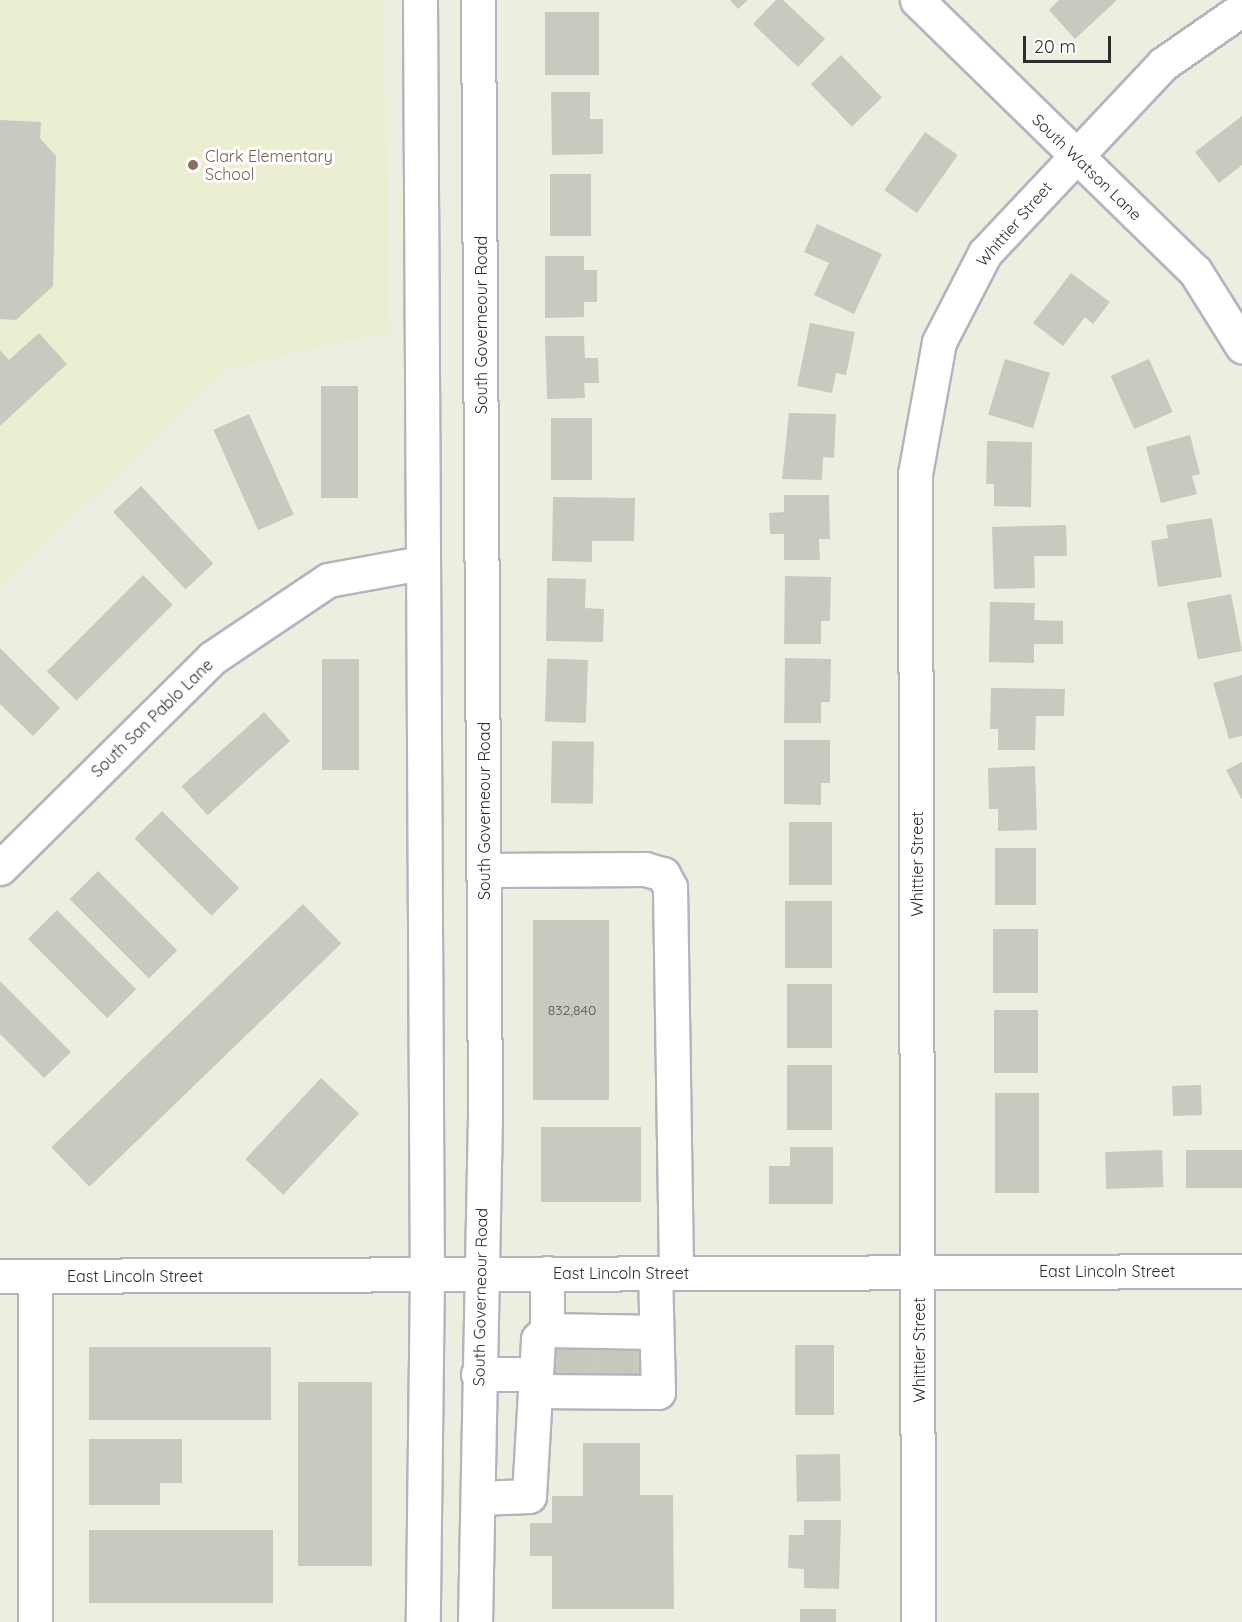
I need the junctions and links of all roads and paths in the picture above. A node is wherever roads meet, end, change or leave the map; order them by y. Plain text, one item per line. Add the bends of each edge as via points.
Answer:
1 (420, 0) edge
2 (478, 0) edge
3 (917, 0) edge
4 (1242, 9) edge
5 (1074, 154) junction
6 (1242, 346) edge
7 (423, 563) junction
8 (0, 868) edge
9 (484, 870) junction
10 (919, 1271) junction
11 (1242, 1271) edge
12 (547, 1273) junction
13 (666, 1273) junction
14 (427, 1274) junction
15 (478, 1274) junction
16 (0, 1276) edge
17 (35, 1276) junction
18 (656, 1332) junction
19 (566, 1336) junction
20 (478, 1374) junction
21 (535, 1383) junction
22 (478, 1498) junction
23 (35, 1622) edge
24 (423, 1622) edge
25 (475, 1622) edge
26 (918, 1622) edge

1 - 7 street
2 - 9 street, South Governeour Road
3 - 5 street, South Watson Lane
4 - 5 street, Whittier Street via 1163,64
5 - 6 street, South Watson Lane via 1195,271
5 - 10 street, Whittier Street via 985,253 957,300 939,342 915,474
7 - 8 street, South San Pablo Lane via 328,580 212,658
7 - 14 street
9 - 13 street via 645,869 663,874 670,887
9 - 15 street, South Governeour Road via 485,1116
10 - 11 street, East Lincoln Street
10 - 13 street, East Lincoln Street
10 - 26 street, Whittier Street
12 - 13 street, East Lincoln Street
12 - 15 street, East Lincoln Street
12 - 19 street
13 - 18 street
14 - 15 street, East Lincoln Street
14 - 17 street, East Lincoln Street
14 - 24 street
15 - 20 street, South Governeour Road
16 - 17 street, East Lincoln Street
17 - 23 street
18 - 19 street via 616,1340
18 - 21 street via 658,1392
19 - 21 street via 538,1339
20 - 21 street
20 - 22 street, South Governeour Road
21 - 22 street via 529,1496
22 - 25 street, South Governeour Road

